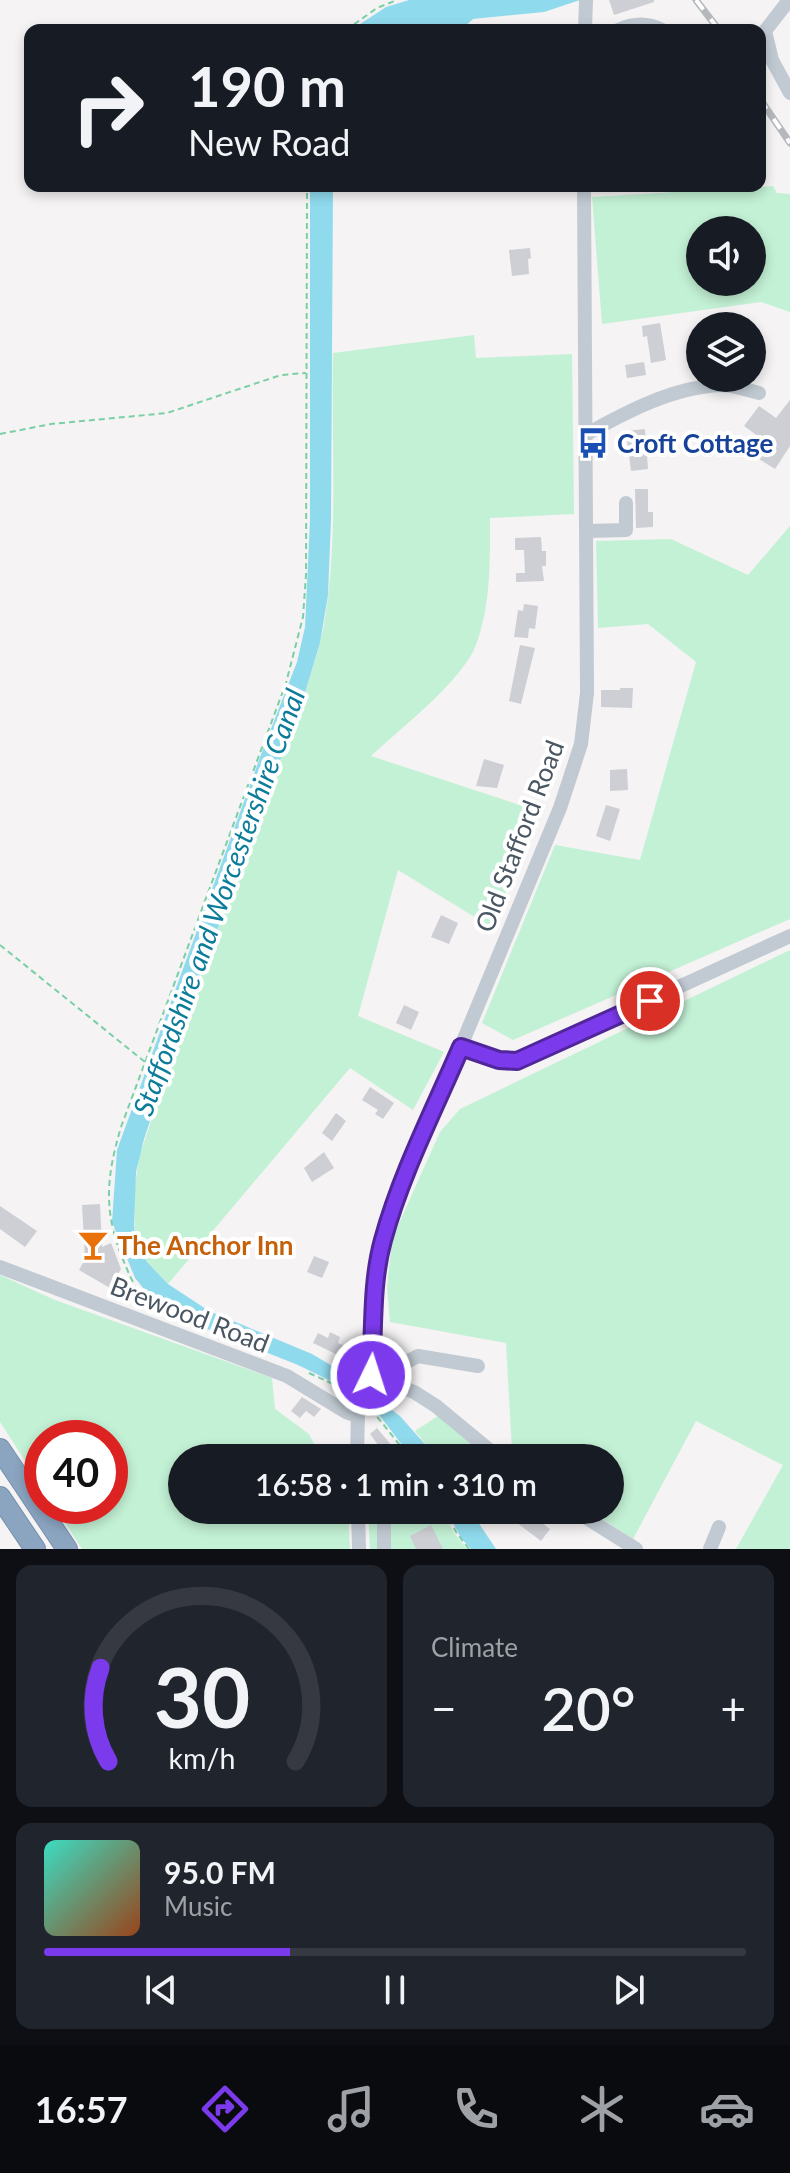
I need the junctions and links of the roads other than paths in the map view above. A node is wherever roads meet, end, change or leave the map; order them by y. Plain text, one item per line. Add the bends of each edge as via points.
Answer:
1 (789, 0) edge
2 (586, 4) edge
3 (585, 24) edge
4 (766, 30) edge
5 (766, 35) edge
6 (790, 93) edge
7 (584, 192) edge
8 (759, 393) dead end
9 (585, 435) junction
10 (626, 503) dead end
11 (586, 531) junction
12 (790, 936) edge
13 (461, 1047) junction
14 (0, 1267) edge
15 (478, 1366) dead end
16 (369, 1379) junction
17 (358, 1412) junction
18 (357, 1444) edge
19 (482, 1444) edge
20 (0, 1449) edge
21 (0, 1497) edge
22 (358, 1524) edge
23 (384, 1524) edge
24 (596, 1524) edge
25 (719, 1527) dead end
26 (35, 1549) edge
27 (67, 1549) edge
28 (359, 1549) edge
29 (384, 1549) edge
30 (636, 1549) edge
31 (710, 1549) edge

1 - 4 street
2 - 3 street
5 - 6 street
7 - 9 street, Old Stafford Road
8 - 9 street via 725,385 702,387 659,399
9 - 11 street, Old Stafford Road
10 - 11 street via 626,530
11 - 13 street, Old Stafford Road via 587,693 581,744 560,808
12 - 13 street via 517,1061
13 - 16 street, Old Stafford Road via 382,1242
14 - 17 street, Brewood Road via 287,1376 346,1412
15 - 16 street via 418,1356
16 - 17 street, Old Stafford Road, bridge
16 - 19 street via 414,1392
17 - 18 street
20 - 27 highway
21 - 26 highway
22 - 28 street
23 - 29 street
24 - 30 street
25 - 31 street

